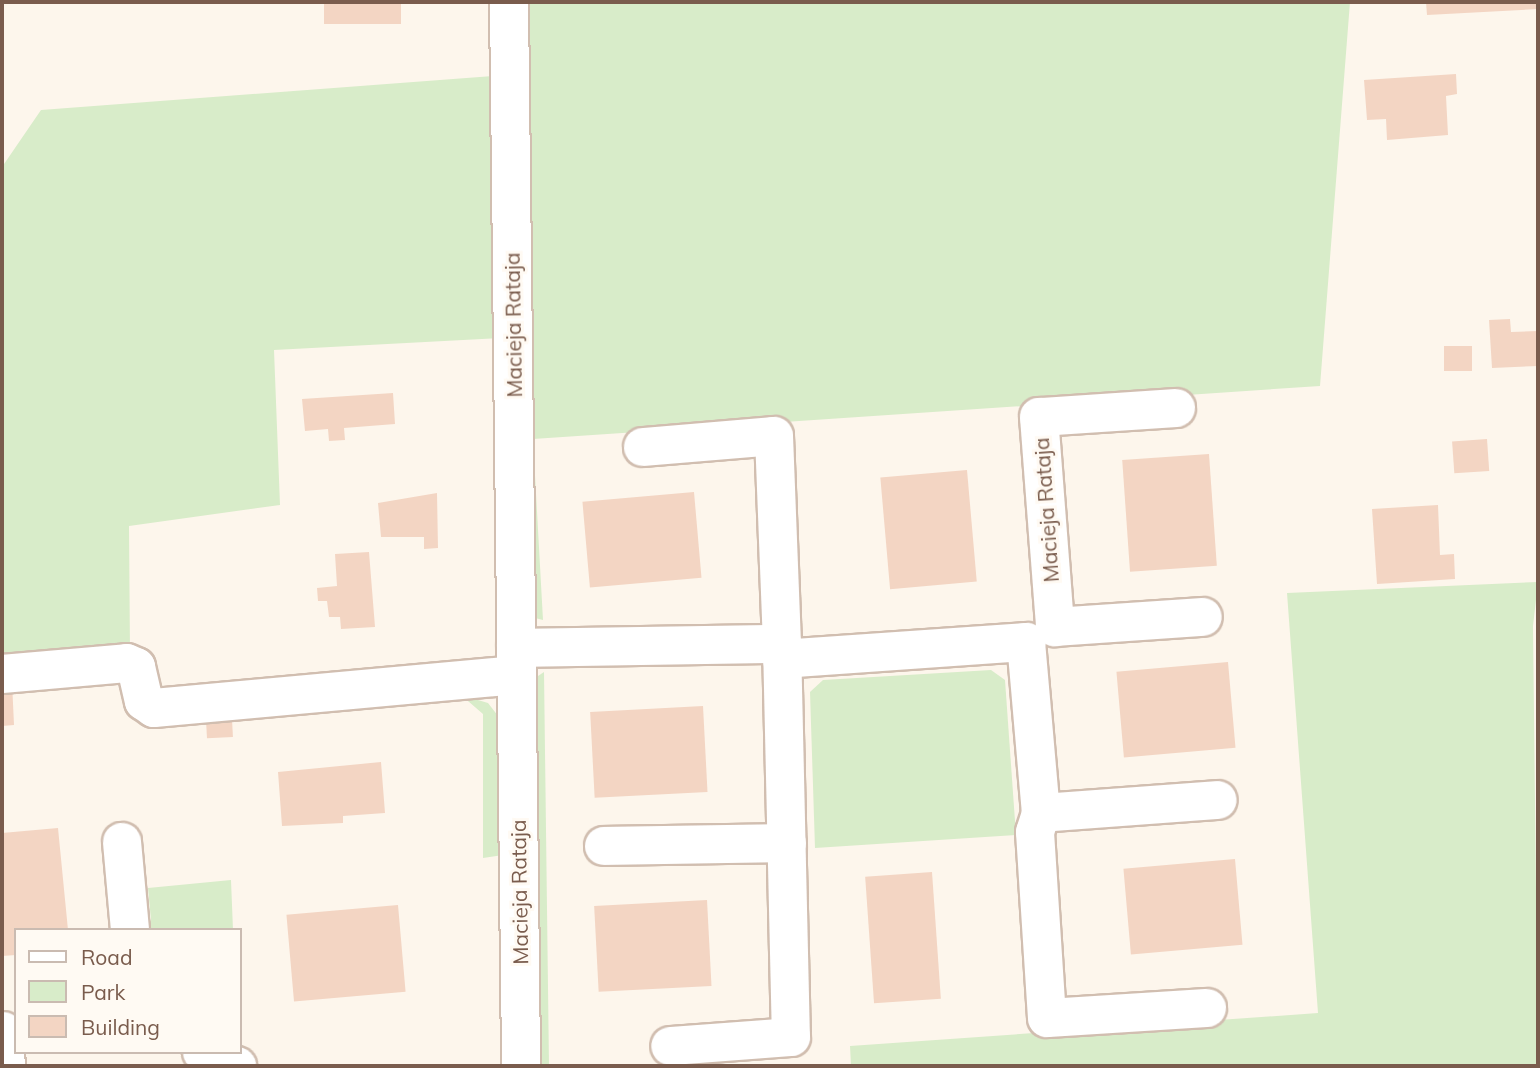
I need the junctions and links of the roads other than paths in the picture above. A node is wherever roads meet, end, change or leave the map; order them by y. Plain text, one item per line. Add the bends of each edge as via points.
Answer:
1 (509, 2) edge
2 (1176, 408) dead end
3 (643, 447) dead end
4 (1054, 614) junction
5 (1203, 617) dead end
6 (1026, 642) junction
7 (782, 651) junction
8 (516, 662) junction
9 (2, 674) edge
10 (1218, 800) dead end
11 (1041, 813) junction
12 (122, 842) dead end
13 (787, 843) junction
14 (604, 846) dead end
15 (130, 928) edge
16 (1207, 1008) dead end
17 (670, 1046) dead end
18 (207, 1054) edge
19 (237, 1066) edge
20 (521, 1066) edge

1 - 8 street, Macieja Rataja
2 - 4 street, Macieja Rataja via 1040,417
3 - 7 street via 774,436
4 - 5 street via 1055,627
4 - 6 street
6 - 7 street
6 - 11 street
7 - 8 street
7 - 13 street
8 - 9 street via 154,708 144,701 136,667 127,663
8 - 20 street, Macieja Rataja
10 - 11 street
11 - 16 street via 1035,832 1047,1018
12 - 15 street
13 - 14 street
13 - 17 street via 791,1037
18 - 19 street

